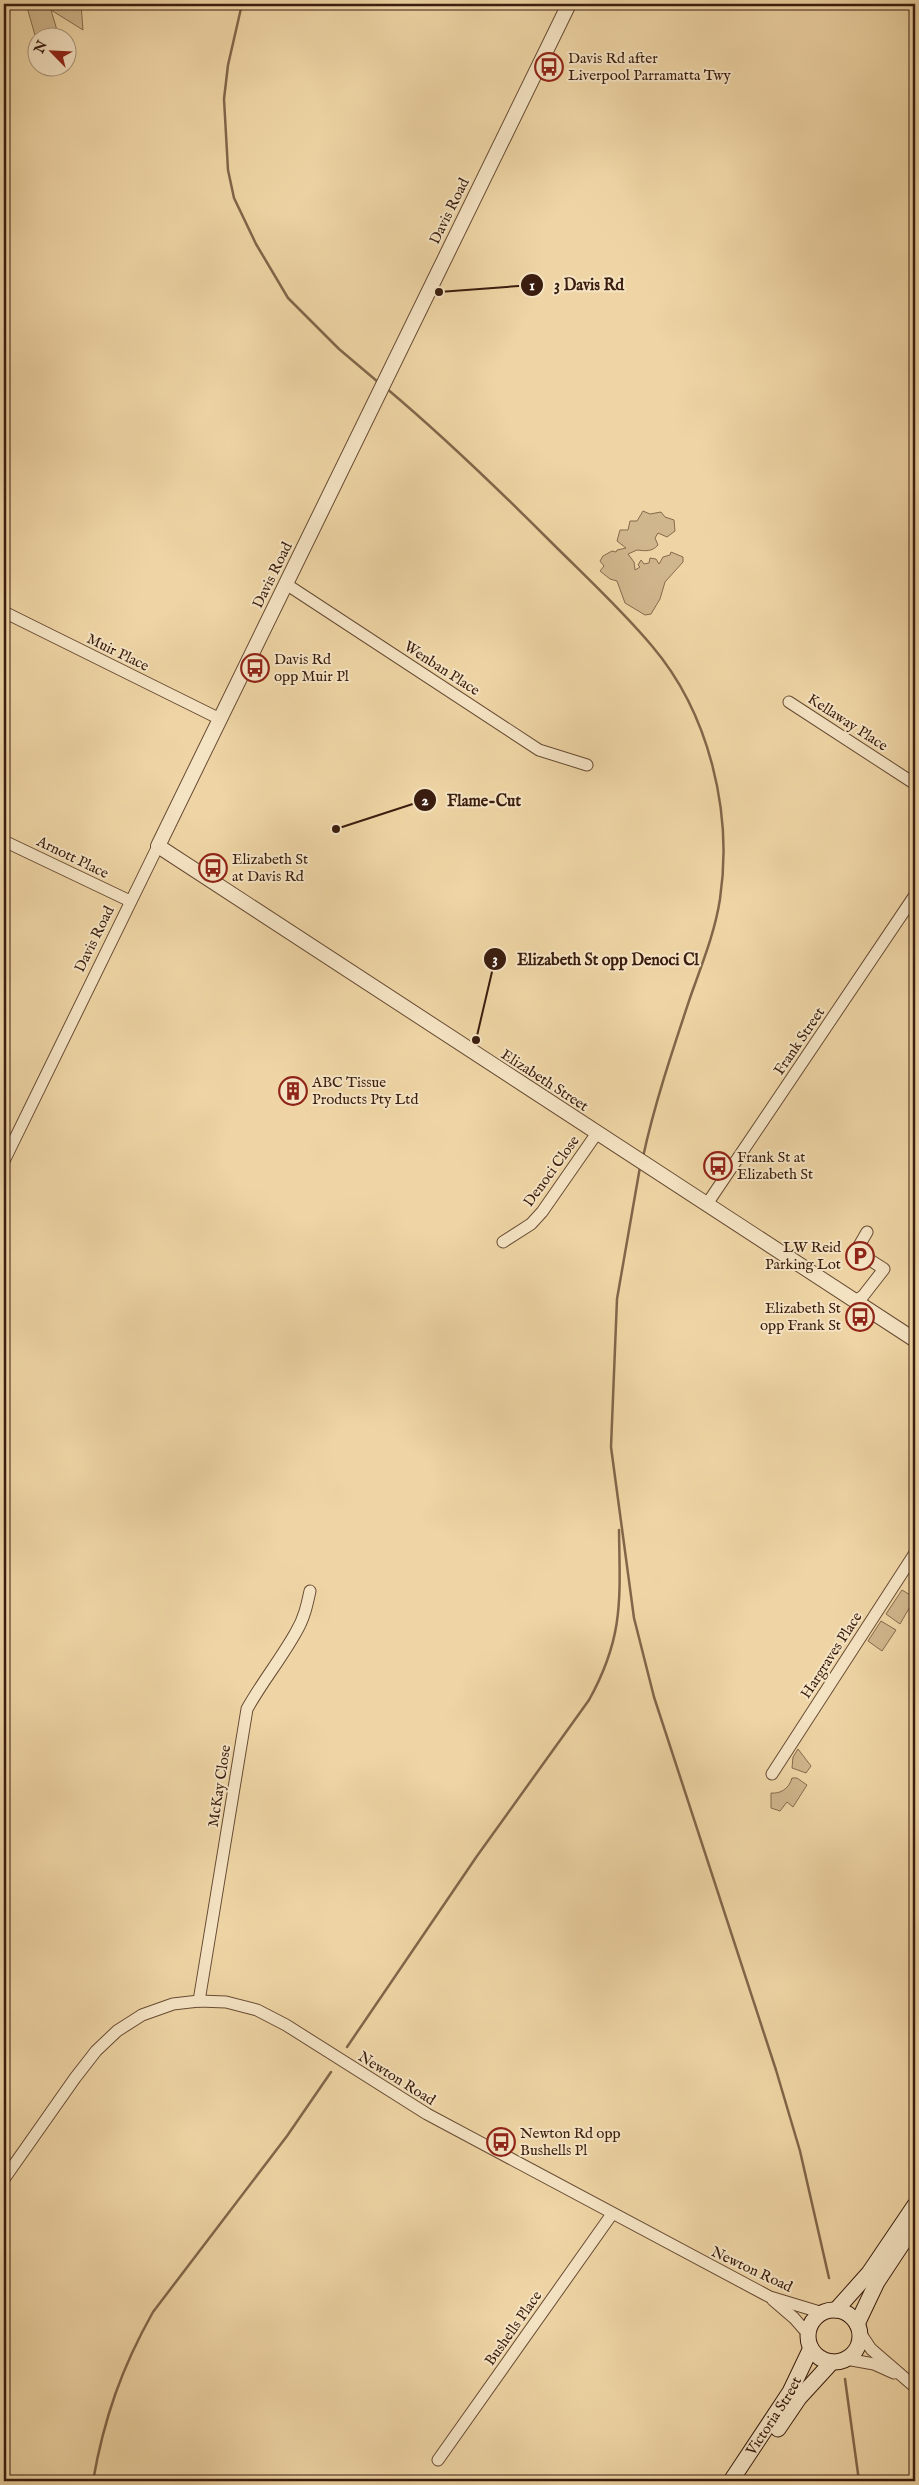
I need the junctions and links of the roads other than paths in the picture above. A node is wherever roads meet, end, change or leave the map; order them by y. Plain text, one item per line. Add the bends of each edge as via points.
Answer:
1 (569, 4) edge
2 (286, 584) junction
3 (4, 612) edge
4 (789, 702) dead end
5 (220, 719) junction
6 (587, 765) dead end
7 (915, 784) edge
8 (4, 841) edge
9 (158, 846) junction
10 (915, 895) edge
11 (130, 901) junction
12 (597, 1133) junction
13 (4, 1161) edge
14 (707, 1204) junction
15 (867, 1232) dead end
16 (503, 1242) dead end
17 (855, 1301) junction
18 (915, 1340) edge
19 (915, 1553) edge
20 (310, 1591) dead end
21 (772, 1774) dead end
22 (199, 2000) junction
23 (4, 2179) edge
24 (915, 2205) edge
25 (612, 2214) junction
26 (915, 2224) edge
27 (770, 2297) junction
28 (830, 2312) junction
29 (858, 2328) junction
30 (809, 2341) junction
31 (839, 2360) junction
32 (900, 2376) junction
33 (915, 2386) edge
34 (438, 2460) dead end
35 (731, 2481) edge
36 (743, 2481) edge

1 - 2 street, Davis Road
2 - 5 street, Davis Road
2 - 6 street, Wenban Place via 539,750
3 - 5 street, Muir Place
4 - 7 street, Kellaway Place
5 - 9 street, Davis Road
8 - 11 street, Arnott Place
9 - 11 street, Davis Road
9 - 12 street, Elizabeth Street
10 - 14 street, Frank Street
11 - 13 street, Davis Road
12 - 14 street, Elizabeth Street
12 - 16 street, Denoci Close via 532,1224
14 - 17 street, Elizabeth Street
15 - 17 street via 856,1251 884,1269 863,1296
17 - 18 street, Elizabeth Street
19 - 21 street, Hargraves Place
20 - 22 street, McKay Close via 296,1632 247,1709
22 - 23 street, Newton Road via 173,2004 142,2015 117,2031 96,2051
22 - 25 street, Newton Road via 226,2002 257,2010 286,2025 427,2114
24 - 28 main road via 869,2273
25 - 27 street, Newton Road
25 - 34 street, Bushells Place
26 - 29 main road via 878,2282
27 - 28 street, Newton Road
27 - 30 street via 794,2318
28 - 29 main road via 852,2318
28 - 30 main road via 813,2321
29 - 31 main road via 856,2349
29 - 32 street via 871,2349
30 - 31 main road via 823,2360
30 - 35 main road, Victoria Street via 790,2392
31 - 32 street via 874,2364
31 - 36 main road, Victoria Street via 799,2398
32 - 33 street

